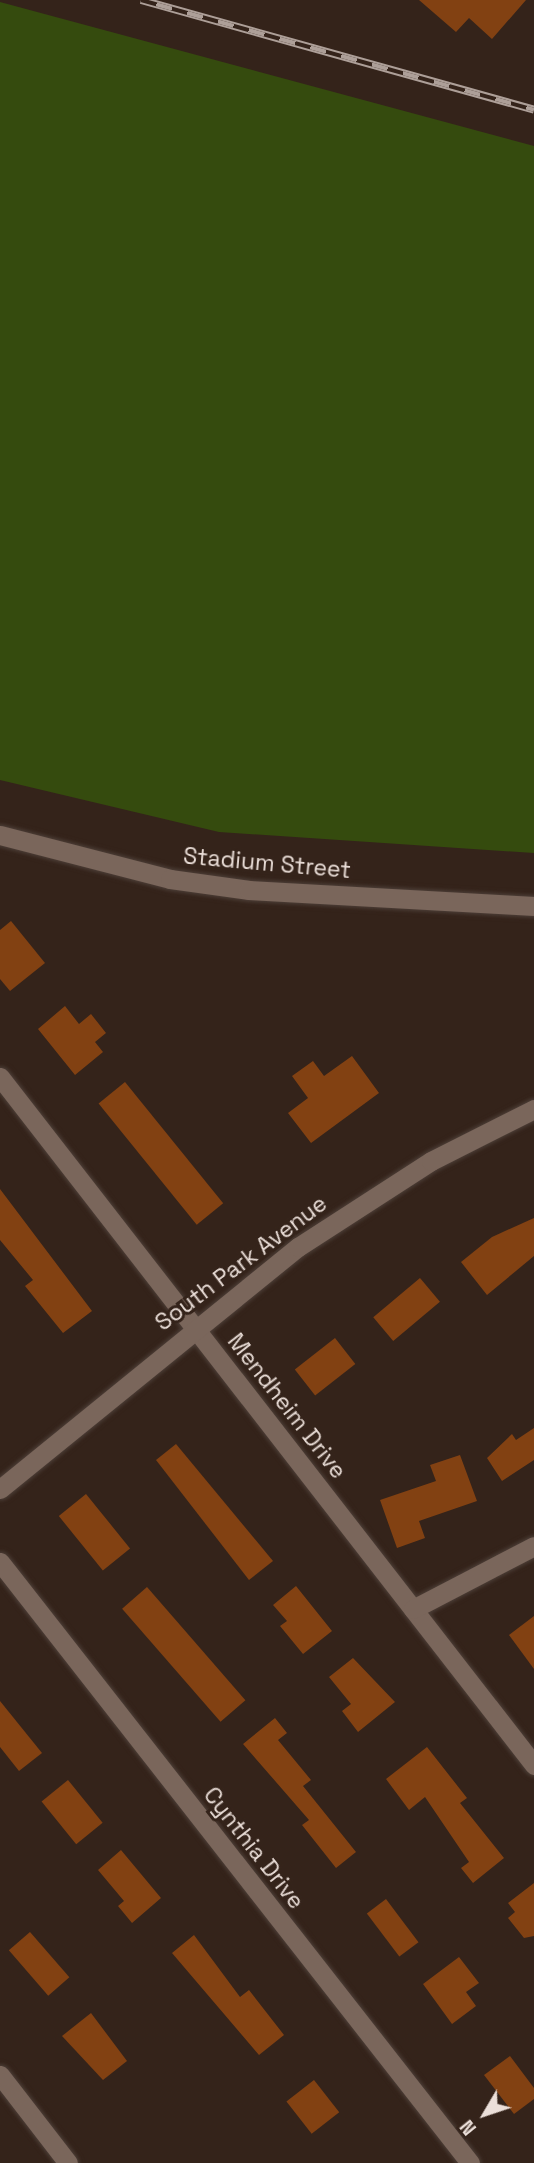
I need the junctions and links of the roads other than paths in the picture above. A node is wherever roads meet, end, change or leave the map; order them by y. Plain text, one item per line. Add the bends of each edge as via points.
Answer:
1 (0, 835) edge
2 (534, 906) edge
3 (0, 1077) edge
4 (534, 1110) edge
5 (195, 1327) junction
6 (0, 1489) edge
7 (534, 1546) edge
8 (0, 1562) edge
9 (413, 1609) junction
10 (534, 1765) edge
11 (0, 2075) edge
12 (68, 2163) edge
13 (470, 2163) edge

1 - 2 street, Stadium Street via 223,886
3 - 5 street, Mendheim Drive
4 - 5 street, South Park Avenue via 431,1161 341,1217
5 - 6 street, South Park Avenue
5 - 9 street, Mendheim Drive
7 - 9 street
8 - 13 street, Cynthia Drive
9 - 10 street, Mendheim Drive
11 - 12 street

